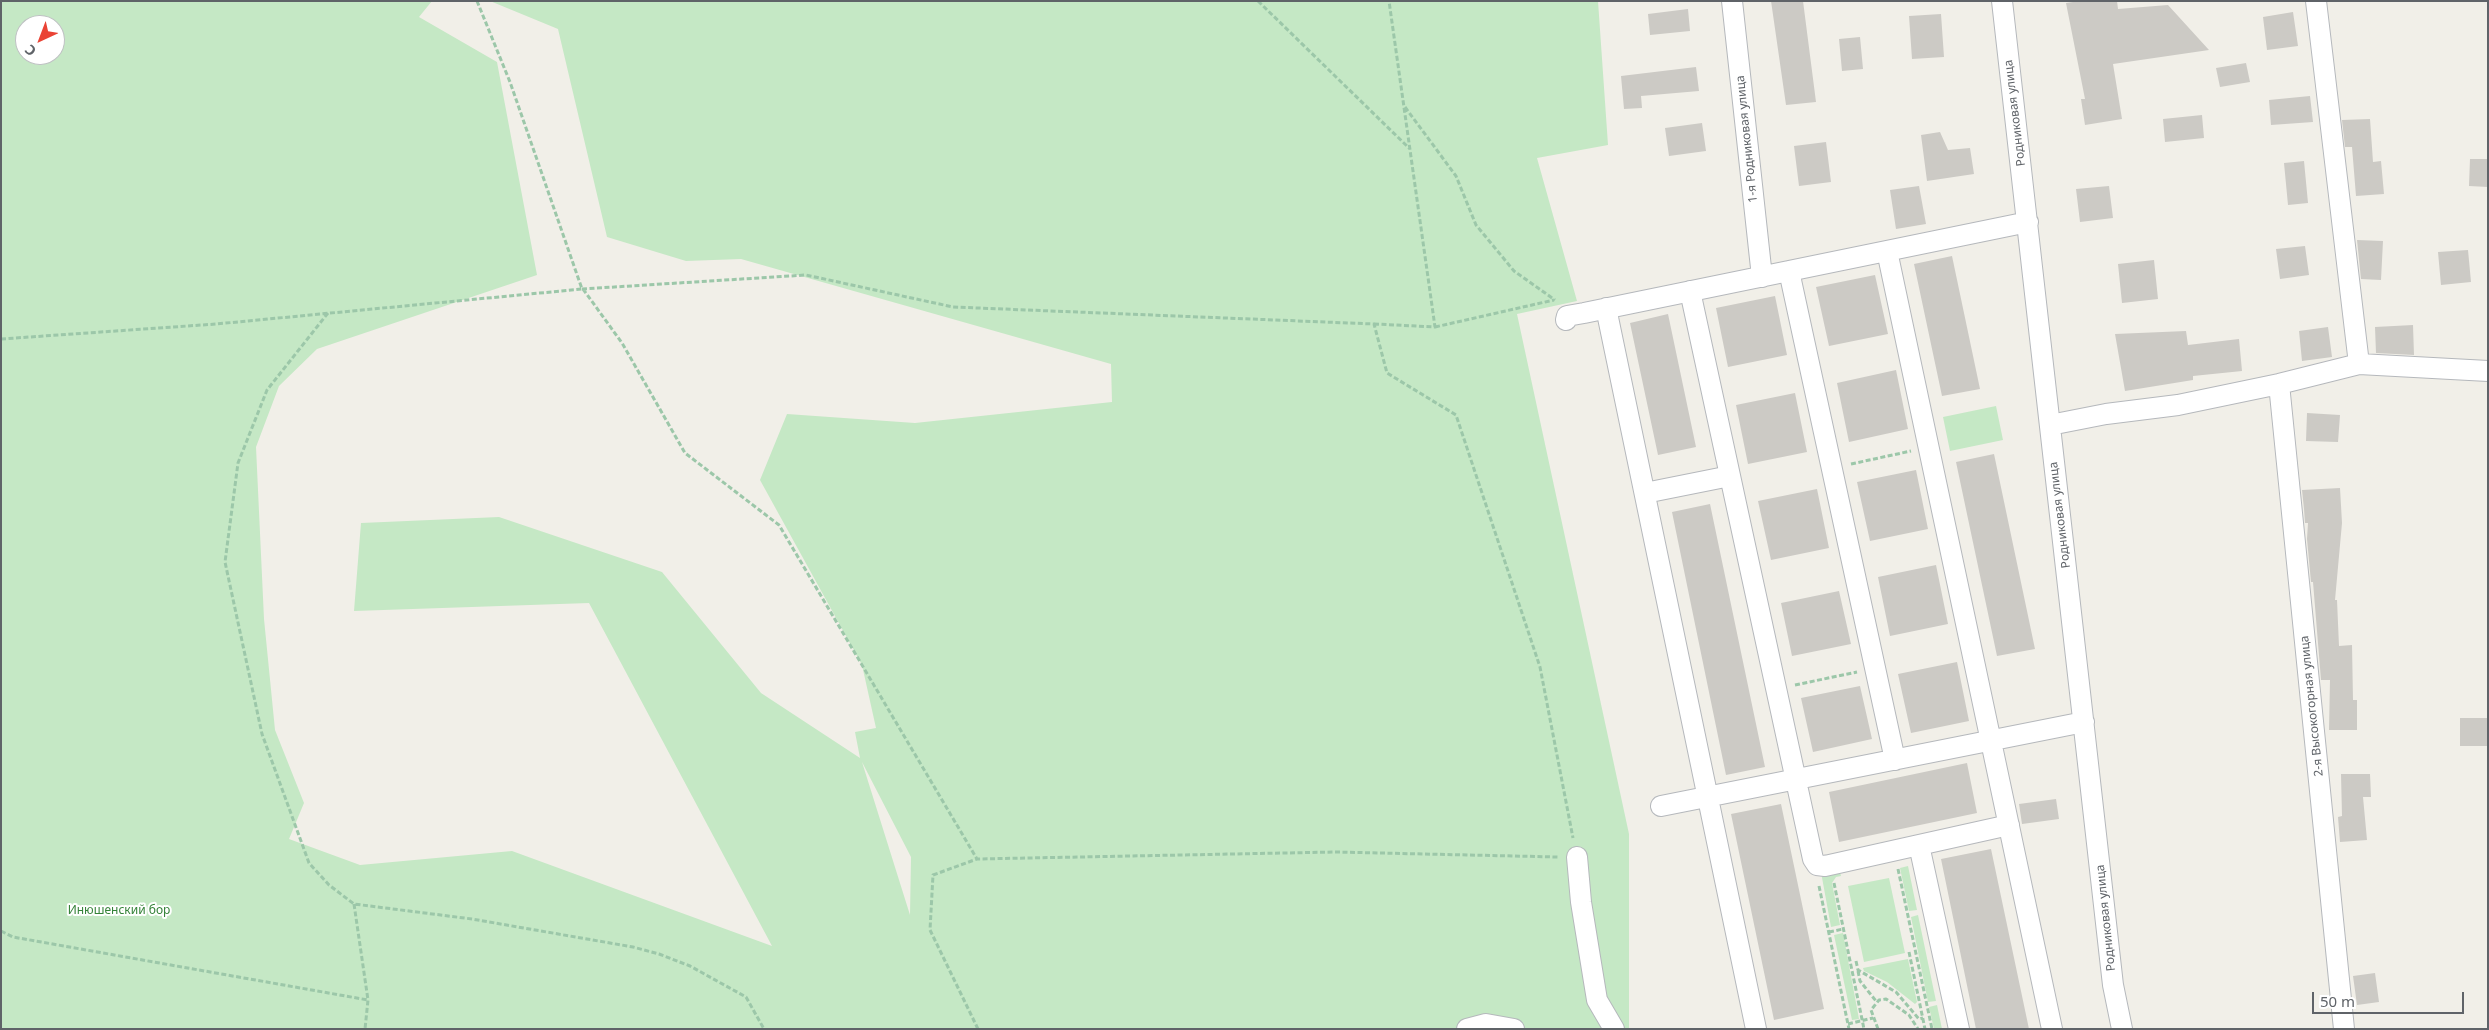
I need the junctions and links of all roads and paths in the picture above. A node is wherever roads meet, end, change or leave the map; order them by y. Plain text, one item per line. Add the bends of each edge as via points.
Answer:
1 (477, 1) edge
2 (1258, 1) edge
3 (1389, 1) edge
4 (1732, 1) edge
5 (2002, 1) edge
6 (2316, 1) edge
7 (1404, 106) junction
8 (1410, 149) junction
9 (2028, 222) junction
10 (1887, 251) junction
11 (1789, 271) junction
12 (1762, 276) junction
13 (582, 289) junction
14 (1690, 292) junction
15 (1606, 308) junction
16 (328, 313) junction
17 (1566, 318) dead end
18 (1374, 324) junction
19 (1435, 327) junction
20 (1, 339) edge
21 (2360, 364) junction
22 (2488, 371) edge
23 (2279, 384) junction
24 (2050, 425) junction
25 (1929, 448) junction
26 (1831, 468) junction
27 (1730, 476) junction
28 (1645, 494) junction
29 (1875, 669) junction
30 (1776, 689) junction
31 (2084, 722) junction
32 (1991, 740) junction
33 (1895, 760) junction
34 (1796, 780) junction
35 (1708, 797) junction
36 (1661, 806) dead end
37 (2009, 825) junction
38 (1919, 845) junction
39 (1576, 857) junction
40 (977, 859) junction
41 (1817, 865) junction
42 (1893, 866) dead end
43 (1837, 878) dead end
44 (354, 904) junction
45 (1843, 929) junction
46 (1, 931) edge
47 (1829, 932) junction
48 (1909, 952) dead end
49 (1856, 961) dead end
50 (1858, 970) junction
51 (368, 1000) junction
52 (1876, 1001) junction
53 (1927, 1004) junction
54 (1920, 1006) junction
55 (1873, 1018) junction
56 (1921, 1019) junction
57 (1913, 1020) junction
58 (1862, 1021) junction
59 (1848, 1024) junction
60 (365, 1029) edge
61 (764, 1029) edge
62 (978, 1029) edge
63 (1467, 1029) edge
64 (1514, 1029) edge
65 (1614, 1029) edge
66 (1756, 1029) edge
67 (1849, 1029) edge
68 (1864, 1029) edge
69 (1878, 1029) edge
70 (1918, 1029) edge
71 (1925, 1029) edge
72 (1932, 1029) edge
73 (1959, 1029) edge
74 (2052, 1029) edge
75 (2122, 1029) edge
76 (2344, 1029) edge

1 - 13 path via 510,82
2 - 8 path
3 - 7 path
4 - 12 street, 1-я Родниковая улица
5 - 9 street, Родниковая улица
6 - 21 street
7 - 8 path
7 - 19 path via 1456,176 1476,226 1514,271 1555,300
8 - 19 path
9 - 10 street
9 - 24 street, Родниковая улица
10 - 11 street
10 - 25 street
11 - 12 street
11 - 26 street
12 - 14 street
13 - 16 path
13 - 18 path via 806,274 953,307
13 - 40 path via 622,343 685,453 779,525
14 - 15 street
14 - 27 street
15 - 17 street
15 - 28 street
16 - 20 path
16 - 44 path via 267,390 238,464 226,562 262,734 309,863 329,885
18 - 19 path
18 - 39 path via 1387,373 1456,415 1540,667
21 - 22 street
21 - 23 street
23 - 24 street via 2178,405
23 - 76 street, 2-я Высокогорная улица
24 - 31 street, Родниковая улица
25 - 26 path
25 - 32 street
26 - 29 street
27 - 28 street
27 - 30 street
28 - 35 street
29 - 30 path
29 - 33 street
30 - 34 street
31 - 32 street
31 - 75 street, Родниковая улица via 2113,985
32 - 33 street
32 - 37 street
33 - 34 street
34 - 35 street
34 - 41 street
35 - 36 street
35 - 66 street
37 - 38 street
37 - 74 street
38 - 41 street
38 - 73 street
39 - 40 path via 1335,852
39 - 65 street via 1597,1000
40 - 62 path via 933,875 930,930
41 - 47 path
42 - 53 path via 1898,870
43 - 45 path via 1833,884
44 - 51 path
44 - 61 path via 472,919 633,947 690,966 746,997
45 - 47 path
45 - 58 path
46 - 51 path via 13,937
47 - 59 path
48 - 54 path
49 - 50 path
50 - 52 path via 1860,981
50 - 56 path via 1896,992
51 - 60 path
52 - 55 path via 1871,1010
52 - 57 path via 1886,999 1895,1003
53 - 54 path
53 - 72 path
54 - 56 path
55 - 58 path
55 - 69 path
56 - 57 path
56 - 71 path
57 - 70 path
58 - 59 path
58 - 68 path
59 - 67 path
63 - 64 street via 1486,1024

